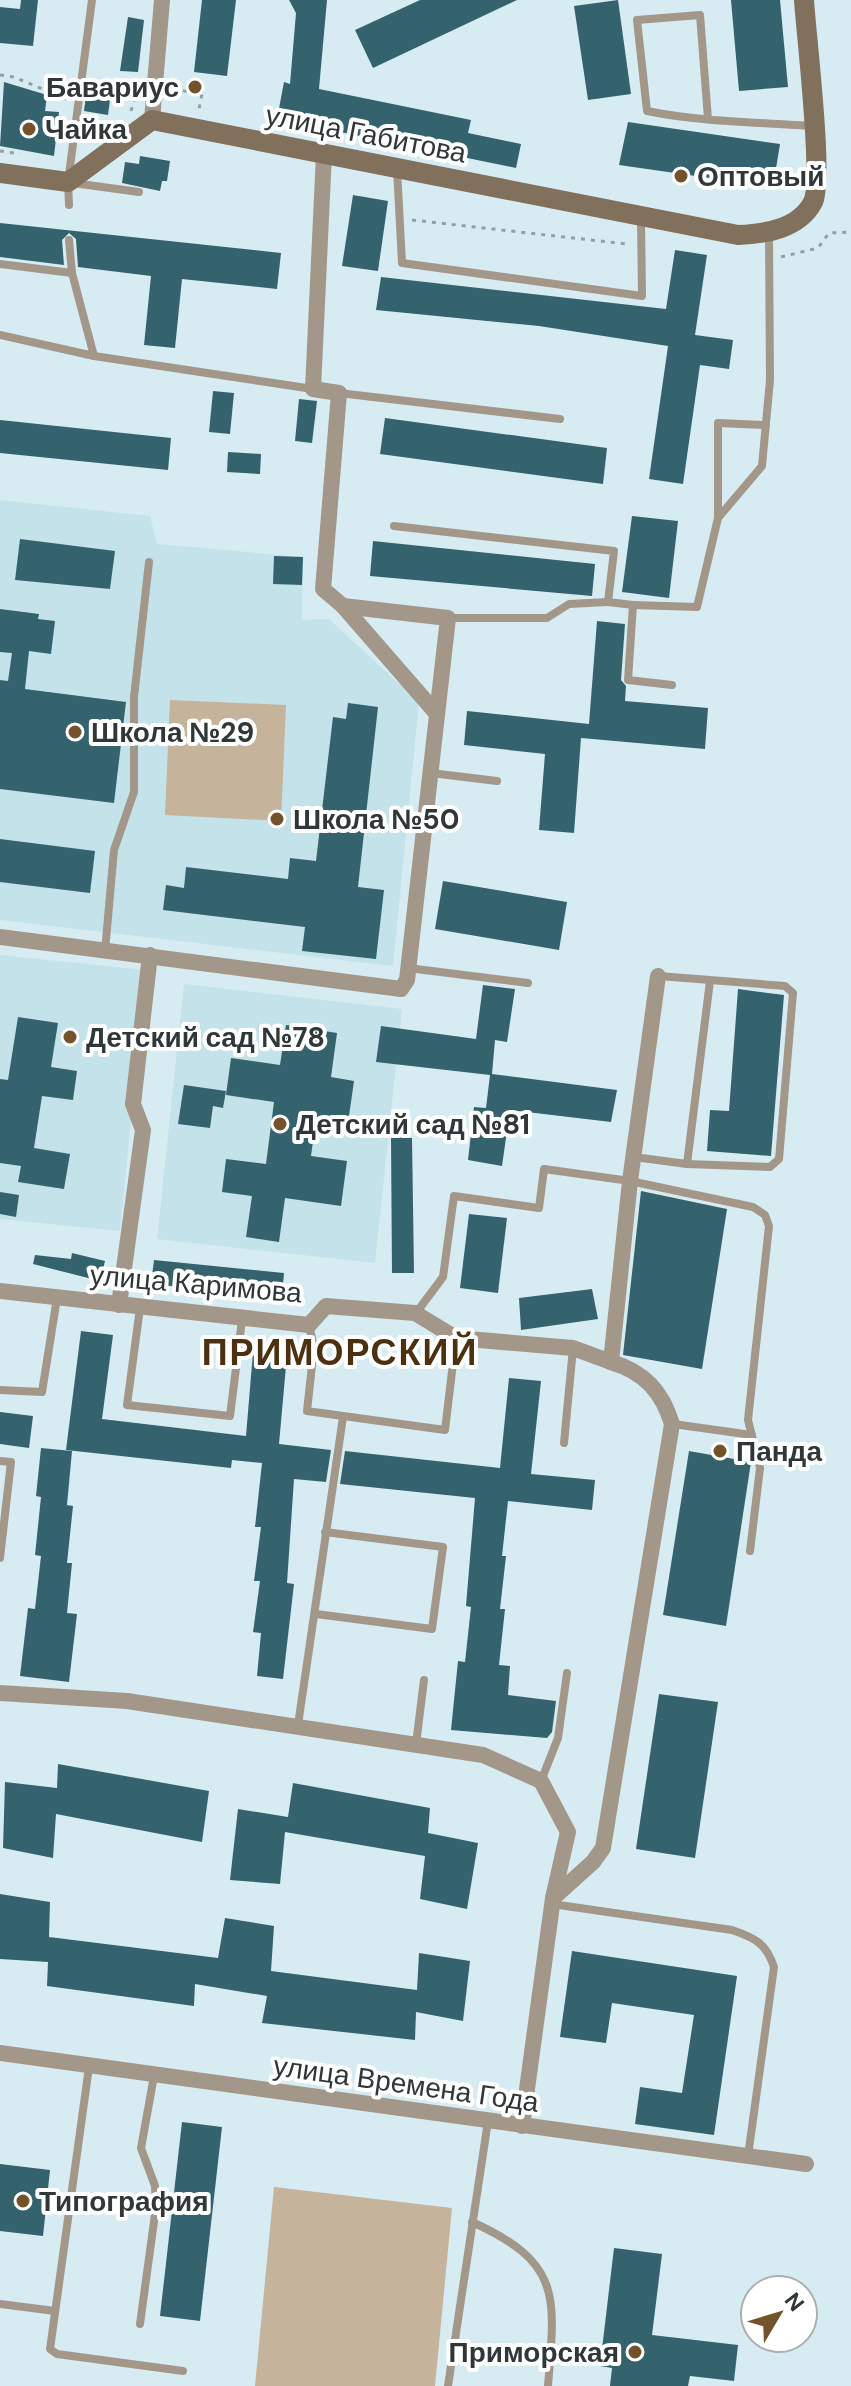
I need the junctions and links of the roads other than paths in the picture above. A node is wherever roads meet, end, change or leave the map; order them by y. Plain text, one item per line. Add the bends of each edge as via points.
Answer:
1 (92, 0) edge
2 (804, 0) edge
3 (162, 6) edge
4 (708, 119) junction
5 (152, 120) junction
6 (813, 126) junction
7 (324, 154) junction
8 (397, 168) junction
9 (0, 173) edge
10 (68, 182) junction
11 (139, 192) dead end
12 (69, 205) dead end
13 (641, 216) junction
14 (769, 234) junction
15 (69, 240) dead end
16 (0, 264) edge
17 (72, 273) junction
18 (0, 335) edge
19 (94, 356) junction
20 (313, 389) junction
21 (339, 393) junction
22 (560, 419) dead end
23 (766, 425) junction
24 (718, 518) junction
25 (394, 526) dead end
26 (149, 562) dead end
27 (608, 602) junction
28 (633, 605) junction
29 (343, 606) junction
30 (448, 618) junction
31 (672, 685) dead end
32 (437, 714) junction
33 (430, 773) junction
34 (497, 781) dead end
35 (0, 937) edge
36 (105, 951) junction
37 (150, 955) junction
38 (408, 968) junction
39 (658, 976) joint
40 (710, 981) junction
41 (528, 983) dead end
42 (633, 1157) junction
43 (687, 1164) junction
44 (630, 1181) junction
45 (0, 1291) edge
46 (57, 1298) junction
47 (119, 1305) junction
48 (140, 1308) junction
49 (415, 1313) junction
50 (242, 1320) junction
51 (309, 1325) junction
52 (456, 1338) junction
53 (573, 1348) junction
54 (611, 1362) junction
55 (0, 1390) edge
56 (343, 1417) junction
57 (672, 1424) junction
58 (752, 1435) junction
59 (564, 1443) dead end
60 (0, 1461) edge
61 (325, 1532) junction
62 (750, 1551) dead end
63 (0, 1558) edge
64 (316, 1614) junction
65 (567, 1673) dead end
66 (424, 1680) dead end
67 (0, 1693) edge
68 (298, 1725) junction
69 (416, 1744) junction
70 (541, 1781) junction
71 (553, 1901) junction
72 (0, 2053) edge
73 (89, 2067) junction
74 (154, 2076) junction
75 (488, 2121) junction
76 (522, 2126) junction
77 (748, 2156) junction
78 (806, 2164) dead end
79 (472, 2222) junction
80 (0, 2304) edge
81 (55, 2311) junction
82 (140, 2324) dead end
83 (183, 2371) dead end
84 (448, 2386) edge
85 (548, 2386) edge

1 - 10 lane
2 - 6 street
3 - 5 street
4 - 4 lane via 647,111 637,20 700,15
4 - 6 lane
5 - 7 street, улица Габитова
5 - 10 street
6 - 14 street via 818,172 813,201 796,220
7 - 8 street, улица Габитова
7 - 20 street
8 - 13 street, улица Габитова
8 - 13 lane via 402,263 642,296
9 - 10 street
10 - 11 lane
10 - 12 lane
13 - 14 street, улица Габитова via 738,235
14 - 23 lane
15 - 17 lane
16 - 17 lane
17 - 19 lane
18 - 19 lane
19 - 20 lane
20 - 21 street
21 - 22 lane
21 - 29 street via 323,589
23 - 24 lane via 762,466
23 - 24 lane via 718,423
24 - 28 lane via 697,607
25 - 27 lane via 614,551
26 - 36 lane via 134,697 134,792 114,850
27 - 28 lane
27 - 30 lane via 569,604 547,618
28 - 31 lane via 628,680
29 - 30 street
29 - 32 street
30 - 32 street
32 - 33 street
33 - 34 lane
33 - 38 street
35 - 36 street
36 - 37 street
37 - 38 street via 401,989
37 - 47 street via 133,1104 143,1130
38 - 41 lane
39 - 40 lane
39 - 42 street
40 - 43 lane
40 - 43 lane via 785,986 793,993 779,1159 770,1167
42 - 43 lane
42 - 44 street
44 - 49 lane via 544,1169 539,1208 454,1196 443,1277
44 - 54 street
44 - 58 lane via 753,1207 765,1215 769,1226 748,1420
45 - 46 street, улица Каримова
46 - 47 street, улица Каримова
46 - 55 lane via 42,1392
47 - 48 street, улица Каримова
48 - 50 street, улица Каримова
48 - 50 lane via 127,1405 230,1416
49 - 51 street, улица Каримова via 326,1306
49 - 52 street, улица Каримова
50 - 51 street, улица Каримова
51 - 56 lane via 314,1347 307,1411
52 - 53 street, улица Каримова
52 - 56 lane via 445,1430
53 - 54 street, улица Каримова
53 - 59 lane
54 - 57 street, улица Каримова via 631,1368 650,1383 665,1401
56 - 61 lane
57 - 58 lane
57 - 71 street via 603,1848
58 - 62 lane via 760,1468
60 - 63 lane via 11,1462
61 - 64 lane
61 - 64 lane via 443,1547 432,1629
64 - 68 lane
65 - 70 lane via 558,1738
66 - 69 lane
67 - 68 street via 127,1701
68 - 69 street
69 - 70 street via 483,1755
70 - 71 street via 568,1832
71 - 76 street
71 - 77 lane via 732,1930 755,1937 768,1950 774,1967
72 - 73 street, улица Времена Года
73 - 74 street, улица Времена Года
73 - 81 lane
74 - 75 street, улица Времена Года
74 - 82 lane via 141,2148 155,2186 156,2207
75 - 76 street, улица Времена Года
75 - 79 lane
76 - 77 street, улица Времена Года
77 - 78 street, улица Времена Года
79 - 84 lane
79 - 85 lane via 519,2246 549,2287 554,2317
80 - 81 lane
81 - 83 lane via 53,2353

